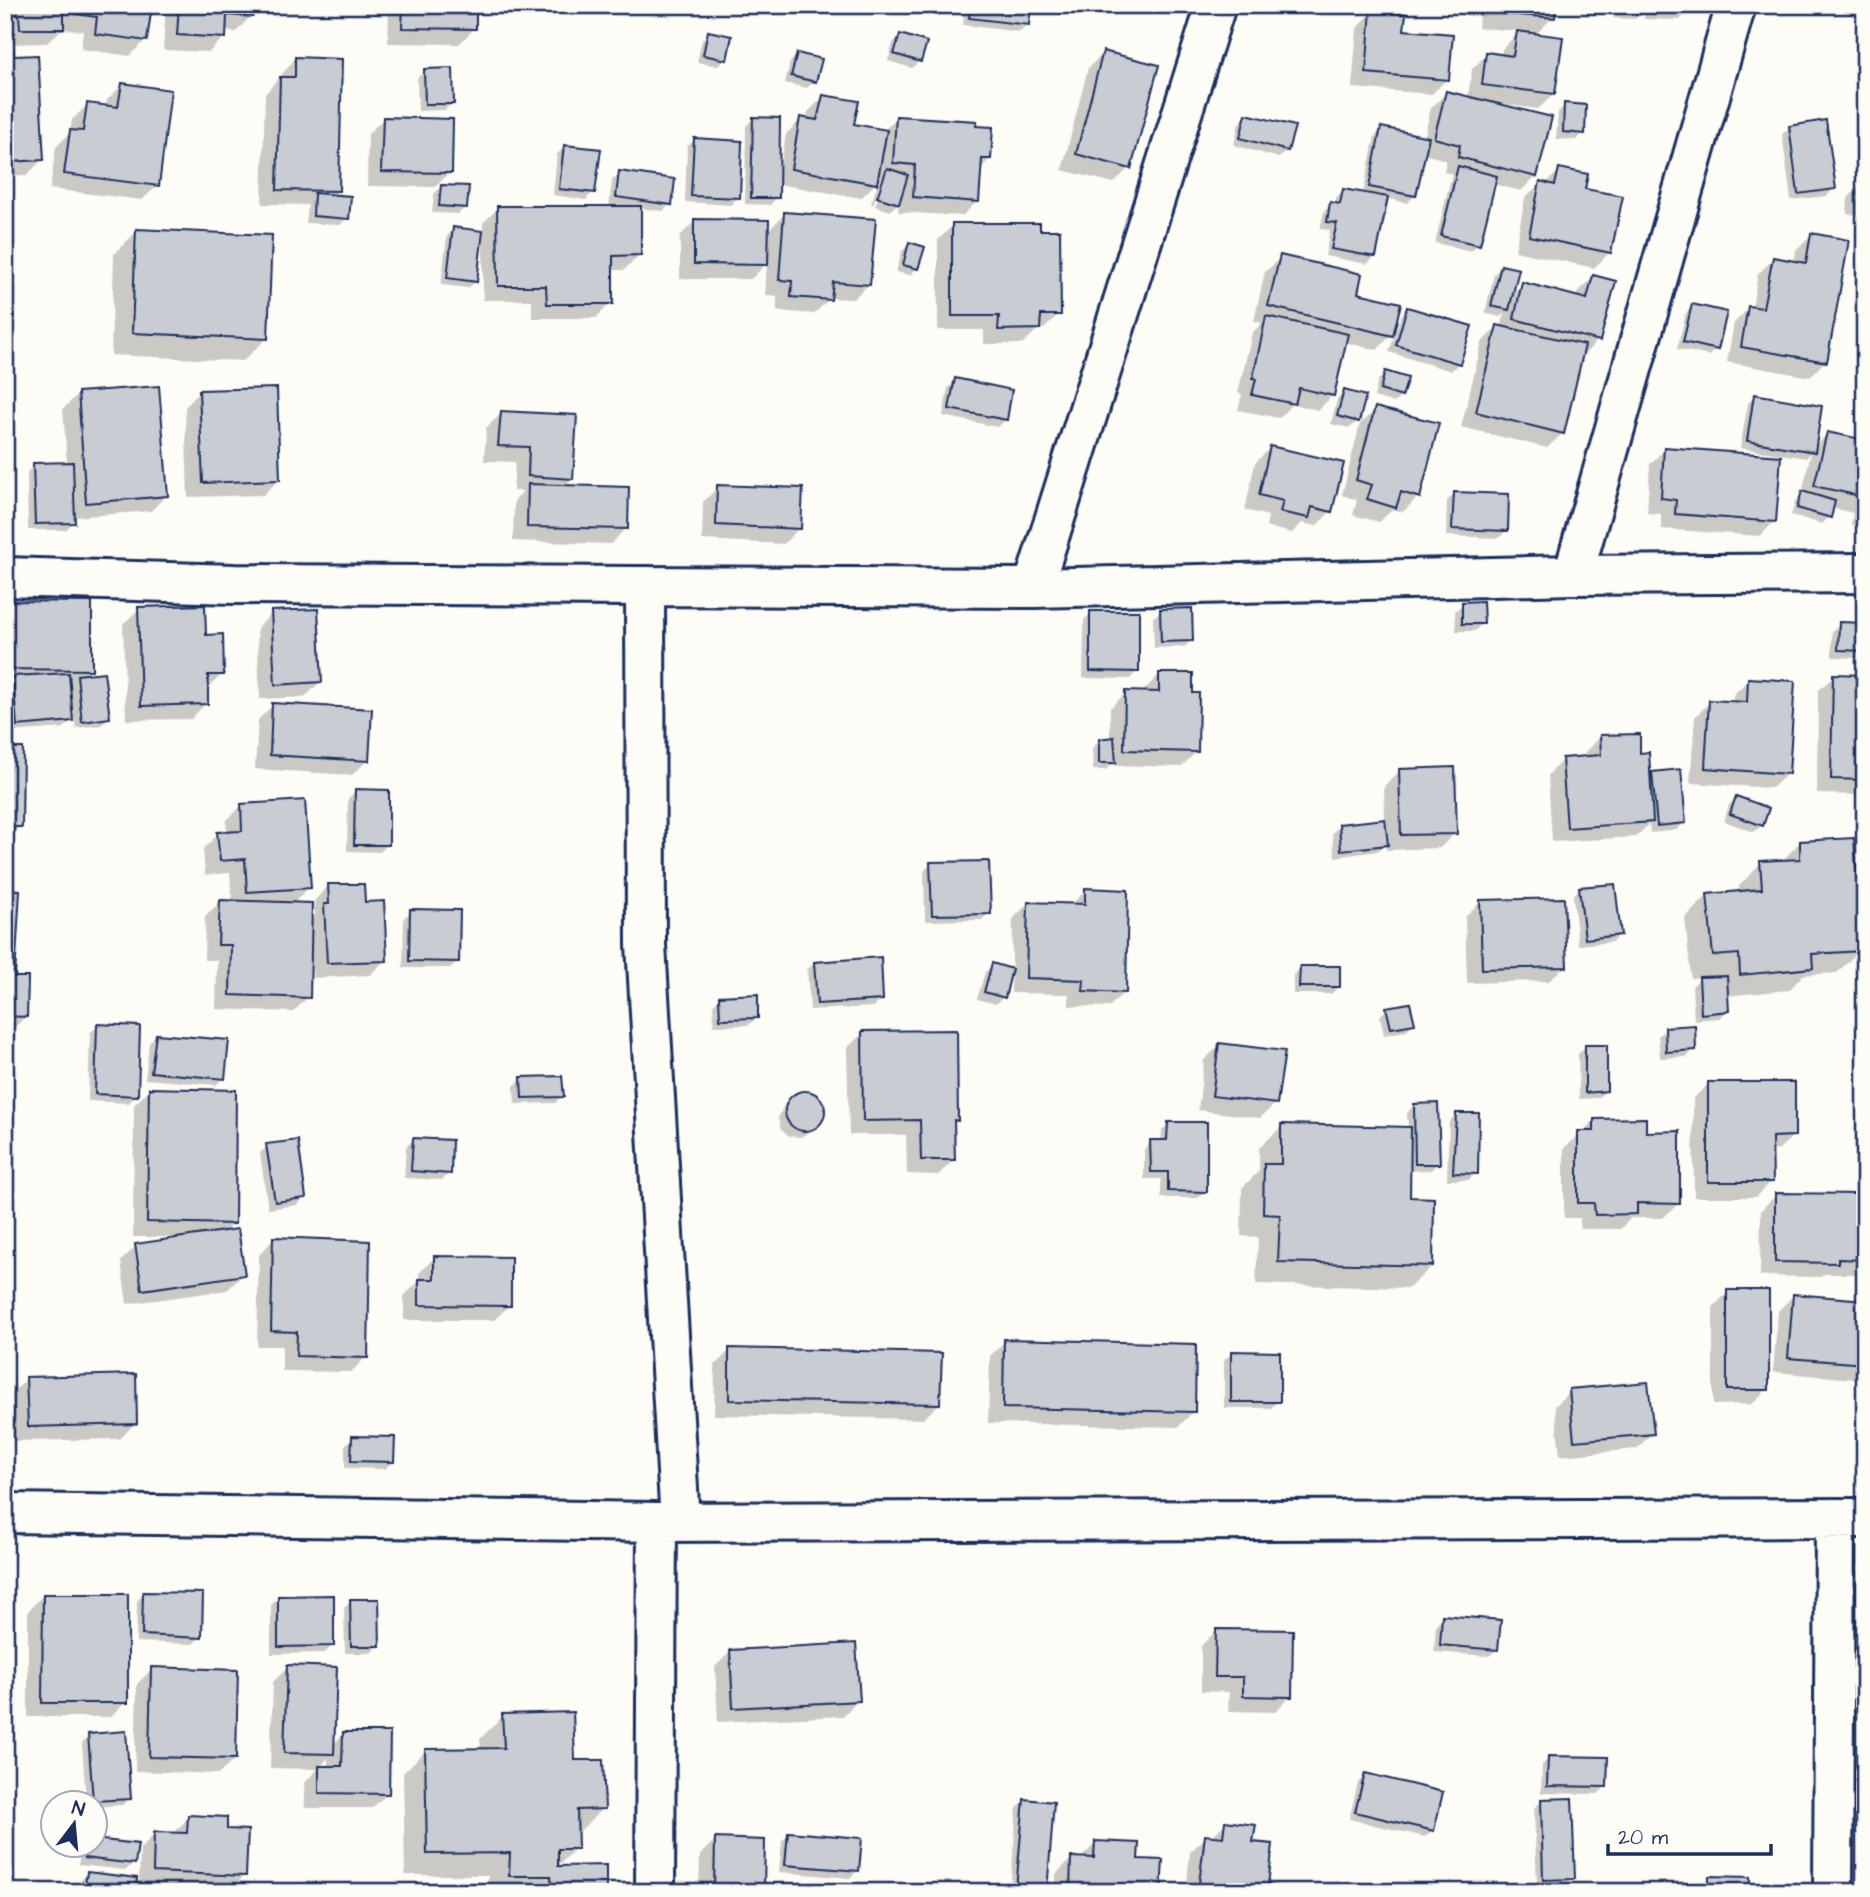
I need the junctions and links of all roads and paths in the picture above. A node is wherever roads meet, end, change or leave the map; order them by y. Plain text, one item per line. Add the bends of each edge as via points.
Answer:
1 (1216, 5) edge
2 (1736, 5) edge
3 (1865, 573) edge
4 (1573, 575) junction
5 (5, 577) edge
6 (645, 586) junction
7 (1033, 588) junction
8 (5, 1513) edge
9 (1850, 1518) edge
10 (668, 1522) junction
11 (655, 1892) edge
12 (1833, 1892) edge

1 - 7 street
2 - 4 street
3 - 4 street
4 - 7 street
5 - 6 street via 234,584
6 - 7 street
6 - 10 street via 646,945
8 - 10 street
9 - 10 street
9 - 12 street
10 - 11 street

